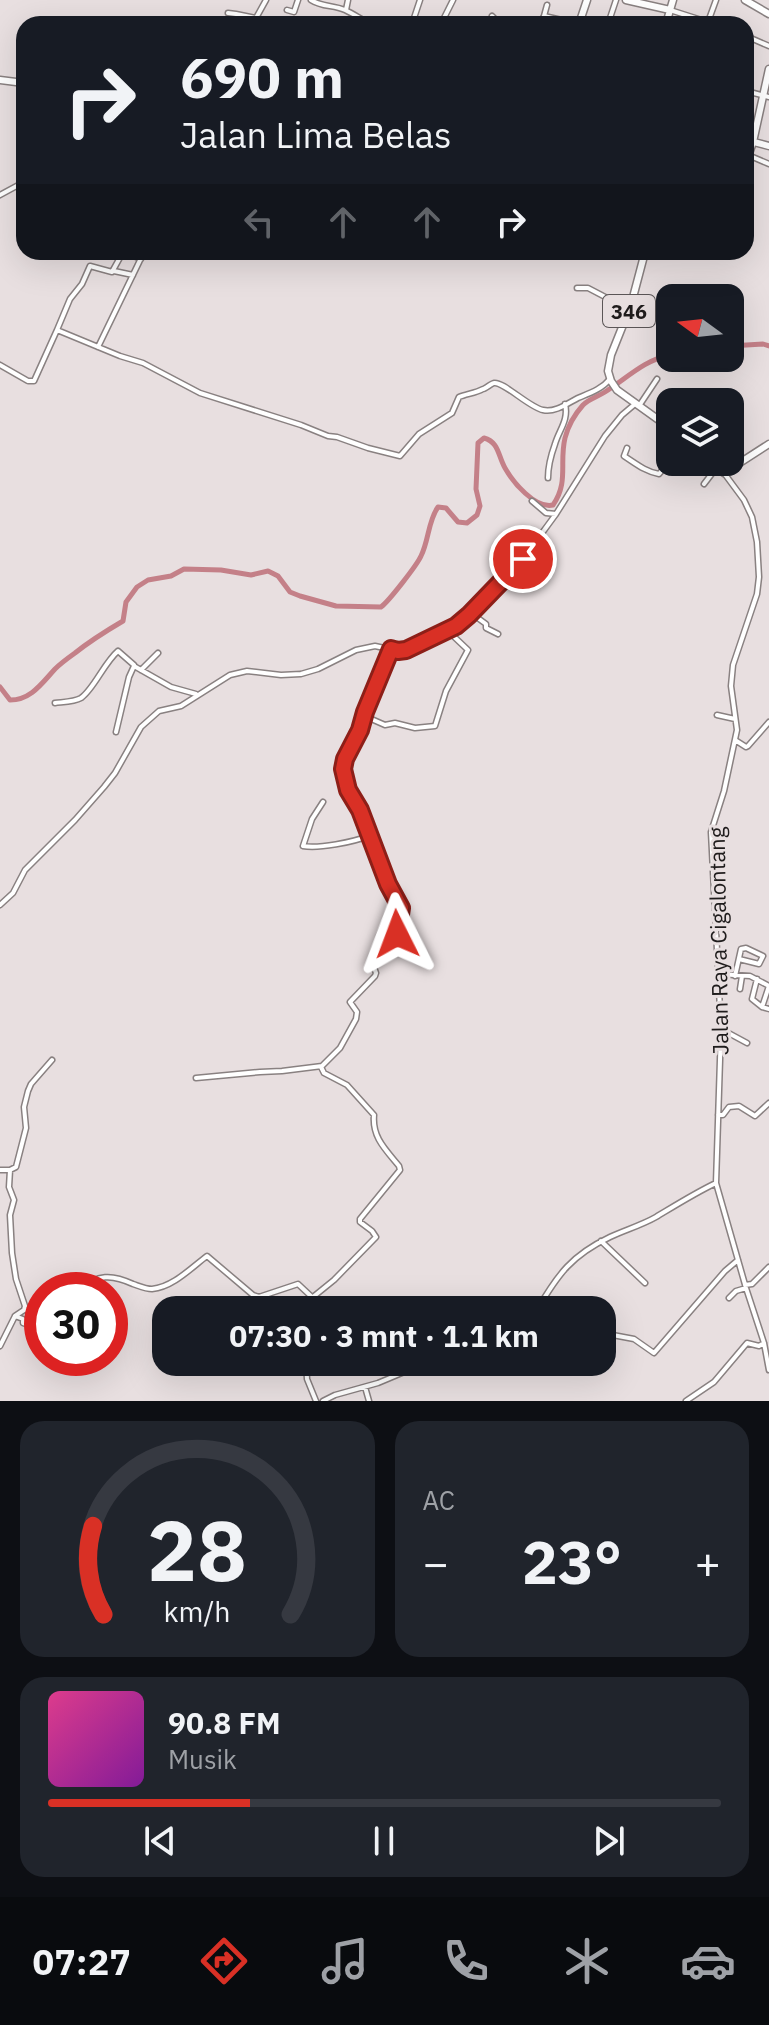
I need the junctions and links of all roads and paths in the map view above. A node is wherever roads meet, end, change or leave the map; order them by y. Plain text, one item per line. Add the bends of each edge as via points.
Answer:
1 (298, 0) edge
2 (311, 0) edge
3 (348, 0) edge
4 (626, 0) edge
5 (673, 0) edge
6 (745, 0) edge
7 (641, 1) edge
8 (547, 5) dead end
9 (287, 10) dead end
10 (346, 10) junction
11 (670, 10) junction
12 (228, 13) dead end
13 (236, 14) joint
14 (769, 14) edge
15 (246, 16) edge
16 (357, 16) edge
17 (544, 16) edge
18 (668, 16) edge
19 (689, 16) edge
20 (769, 69) edge
21 (766, 96) edge
22 (754, 128) edge
23 (119, 260) edge
24 (140, 260) edge
25 (643, 260) edge
26 (114, 271) junction
27 (133, 275) junction
28 (577, 288) dead end
29 (631, 305) junction
30 (57, 330) junction
31 (98, 347) junction
32 (0, 365) edge
33 (657, 379) dead end
34 (610, 380) junction
35 (565, 404) junction
36 (637, 405) junction
37 (656, 418) edge
38 (769, 444) edge
39 (627, 448) dead end
40 (744, 460) edge
41 (656, 474) edge
42 (708, 476) edge
43 (726, 476) edge
44 (548, 478) dead end
45 (704, 484) dead end
46 (532, 501) dead end
47 (556, 514) junction
48 (471, 613) junction
49 (448, 631) junction
50 (498, 634) dead end
51 (391, 649) junction
52 (158, 653) dead end
53 (139, 668) junction
54 (198, 695) junction
55 (55, 703) dead end
56 (717, 715) dead end
57 (363, 719) junction
58 (736, 721) junction
59 (769, 722) edge
60 (116, 732) dead end
61 (735, 740) junction
62 (323, 802) dead end
63 (368, 836) junction
64 (0, 905) edge
65 (739, 959) junction
66 (718, 974) junction
67 (735, 976) junction
68 (742, 976) junction
69 (757, 979) junction
70 (740, 989) dead end
71 (762, 1007) junction
72 (769, 1009) edge
73 (721, 1029) junction
74 (747, 1043) dead end
75 (52, 1060) dead end
76 (322, 1066) junction
77 (196, 1078) dead end
78 (769, 1103) edge
79 (718, 1115) junction
80 (0, 1170) edge
81 (10, 1170) junction
82 (716, 1183) junction
83 (601, 1241) junction
84 (738, 1260) junction
85 (769, 1267) edge
86 (128, 1281) edge
87 (645, 1283) dead end
88 (745, 1286) junction
89 (257, 1296) edge
90 (262, 1296) edge
91 (312, 1296) edge
92 (314, 1296) edge
93 (547, 1296) edge
94 (729, 1298) dead end
95 (24, 1309) joint
96 (15, 1316) junction
97 (24, 1324) edge
98 (616, 1336) edge
99 (764, 1343) junction
100 (0, 1346) edge
101 (769, 1370) edge
102 (307, 1376) edge
103 (395, 1376) edge
104 (365, 1387) junction
105 (316, 1401) edge
106 (323, 1401) edge
107 (369, 1401) edge
108 (686, 1401) edge

1 - 9 street via 294,12
2 - 10 street
3 - 10 street
4 - 7 main road
5 - 11 main road
6 - 14 main road
7 - 11 main road
8 - 17 street
10 - 16 street
11 - 18 main road
11 - 19 street
12 - 13 street
13 - 15 street
20 - 21 main road
21 - 22 main road
23 - 26 street
24 - 27 street
25 - 29 main road, 346
26 - 27 street
26 - 30 street via 90,266
27 - 31 street
28 - 29 street
29 - 34 main road, 346 via 608,368
30 - 31 street
30 - 32 street via 34,381
31 - 35 street via 209,396 399,456 419,434 452,413 459,397 493,383 541,410
33 - 36 street
34 - 35 street
34 - 36 main road, 346
35 - 44 street
36 - 37 main road, 346
36 - 47 street via 605,436
38 - 40 main road
39 - 41 street via 624,456
42 - 45 street
43 - 58 street, Jalan Raya Cigalontang via 752,517 758,564 757,594 732,674
46 - 47 street
47 - 48 street via 523,559
48 - 49 street
48 - 50 street
49 - 51 street via 406,650
49 - 57 street via 468,650 435,726
51 - 54 street via 356,650 301,674 230,675
51 - 57 street
52 - 53 street
53 - 54 street
53 - 55 street via 118,651 83,696
53 - 60 street via 133,667 129,677
54 - 64 street via 159,711 141,727 104,787 25,870
56 - 58 street
57 - 63 street via 343,769
58 - 61 street, Jalan Raya Cigalontang
59 - 61 street via 747,747
61 - 66 street, Jalan Raya Cigalontang via 711,832
62 - 63 street via 303,846
63 - 76 street via 401,908 400,921 390,950 372,962 375,976 350,1002 357,1012 351,1030
65 - 65 street via 744,948 763,956 759,964
65 - 67 street
66 - 67 street
66 - 73 street, Jalan Raya Cigalontang
67 - 68 street
68 - 69 street
68 - 70 street
69 - 71 street via 752,999
69 - 71 street via 769,986
71 - 72 street
73 - 74 street
73 - 79 street, Jalan Raya Cigalontang
75 - 81 street via 28,1091 23,1144 16,1167
76 - 77 street
76 - 92 street via 374,1115 374,1133 399,1172 360,1221 376,1237
78 - 79 street via 755,1116 739,1106
79 - 82 street, Jalan Raya Cigalontang
80 - 81 street
81 - 95 street via 13,1266
82 - 83 street
82 - 84 street, Jalan Raya Cigalontang
83 - 87 street
83 - 93 street via 563,1269
84 - 88 street, Jalan Raya Cigalontang
84 - 98 street via 654,1353 634,1339
85 - 88 street
86 - 89 street via 152,1289 181,1278 207,1256
88 - 94 street
88 - 99 street, Jalan Raya Cigalontang
90 - 91 street via 296,1284
95 - 96 street
96 - 97 street
96 - 100 street
99 - 101 street, Jalan Raya Cigalontang
99 - 108 street via 745,1344 714,1382
102 - 105 street
103 - 104 street
104 - 106 street
104 - 107 street

